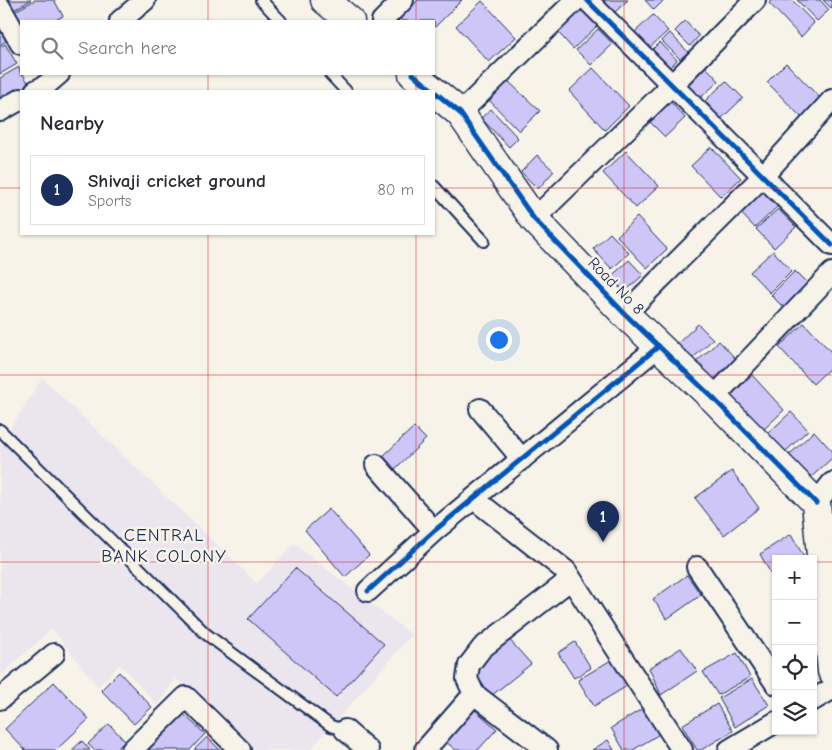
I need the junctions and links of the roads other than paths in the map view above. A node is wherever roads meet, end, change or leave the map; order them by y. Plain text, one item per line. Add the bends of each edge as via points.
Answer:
1 (261, 0) edge
2 (325, 0) edge
3 (403, 0) edge
4 (576, 0) edge
5 (587, 0) edge
6 (755, 0) edge
7 (0, 7) edge
8 (280, 20) edge
9 (349, 20) edge
10 (383, 20) edge
11 (20, 42) edge
12 (331, 75) edge
13 (414, 75) edge
14 (672, 85) junction
15 (345, 90) edge
16 (432, 90) edge
17 (435, 92) edge
18 (20, 100) edge
19 (832, 100) edge
20 (0, 111) edge
21 (460, 113) junction
22 (763, 176) junction
23 (435, 187) edge
24 (534, 219) junction
25 (484, 241) dead end
26 (832, 245) edge
27 (832, 274) edge
28 (625, 314) junction
29 (659, 346) junction
30 (713, 398) junction
31 (480, 409) dead end
32 (0, 430) edge
33 (522, 459) junction
34 (376, 465) dead end
35 (824, 493) edge
36 (474, 499) junction
37 (434, 531) junction
38 (697, 567) dead end
39 (571, 579) junction
40 (368, 591) dead end
41 (54, 654) dead end
42 (832, 671) edge
43 (772, 678) edge
44 (832, 689) edge
45 (474, 694) junction
46 (817, 698) edge
47 (0, 700) edge
48 (772, 724) edge
49 (345, 730) joint
50 (545, 749) edge
51 (132, 750) edge
52 (240, 750) edge
53 (368, 750) edge
54 (425, 750) edge
55 (682, 750) edge
56 (729, 750) edge

1 - 8 lane
2 - 9 street
3 - 10 street
4 - 21 street
5 - 14 street
6 - 14 street
7 - 11 street
12 - 15 lane
13 - 16 street, Road No 8
14 - 22 street
14 - 24 street
17 - 21 street, Road No 8
18 - 20 street
19 - 22 street
21 - 24 street, Road No 8
22 - 26 street
22 - 28 street
23 - 25 lane
24 - 28 street, Road No 8
27 - 30 street
28 - 29 street, Road No 8
29 - 30 street, Road No 8
29 - 33 street
30 - 35 street, Road No 8
31 - 33 street
32 - 49 lane via 206,634 331,726
33 - 36 street
34 - 37 street
35 - 42 street
36 - 37 street
36 - 39 street via 557,563
37 - 40 street
38 - 43 street
39 - 45 street via 482,648 469,665 467,679
39 - 55 street
41 - 47 street
44 - 46 street
45 - 50 street
45 - 54 street
48 - 56 street
49 - 53 street
51 - 52 street via 186,697

